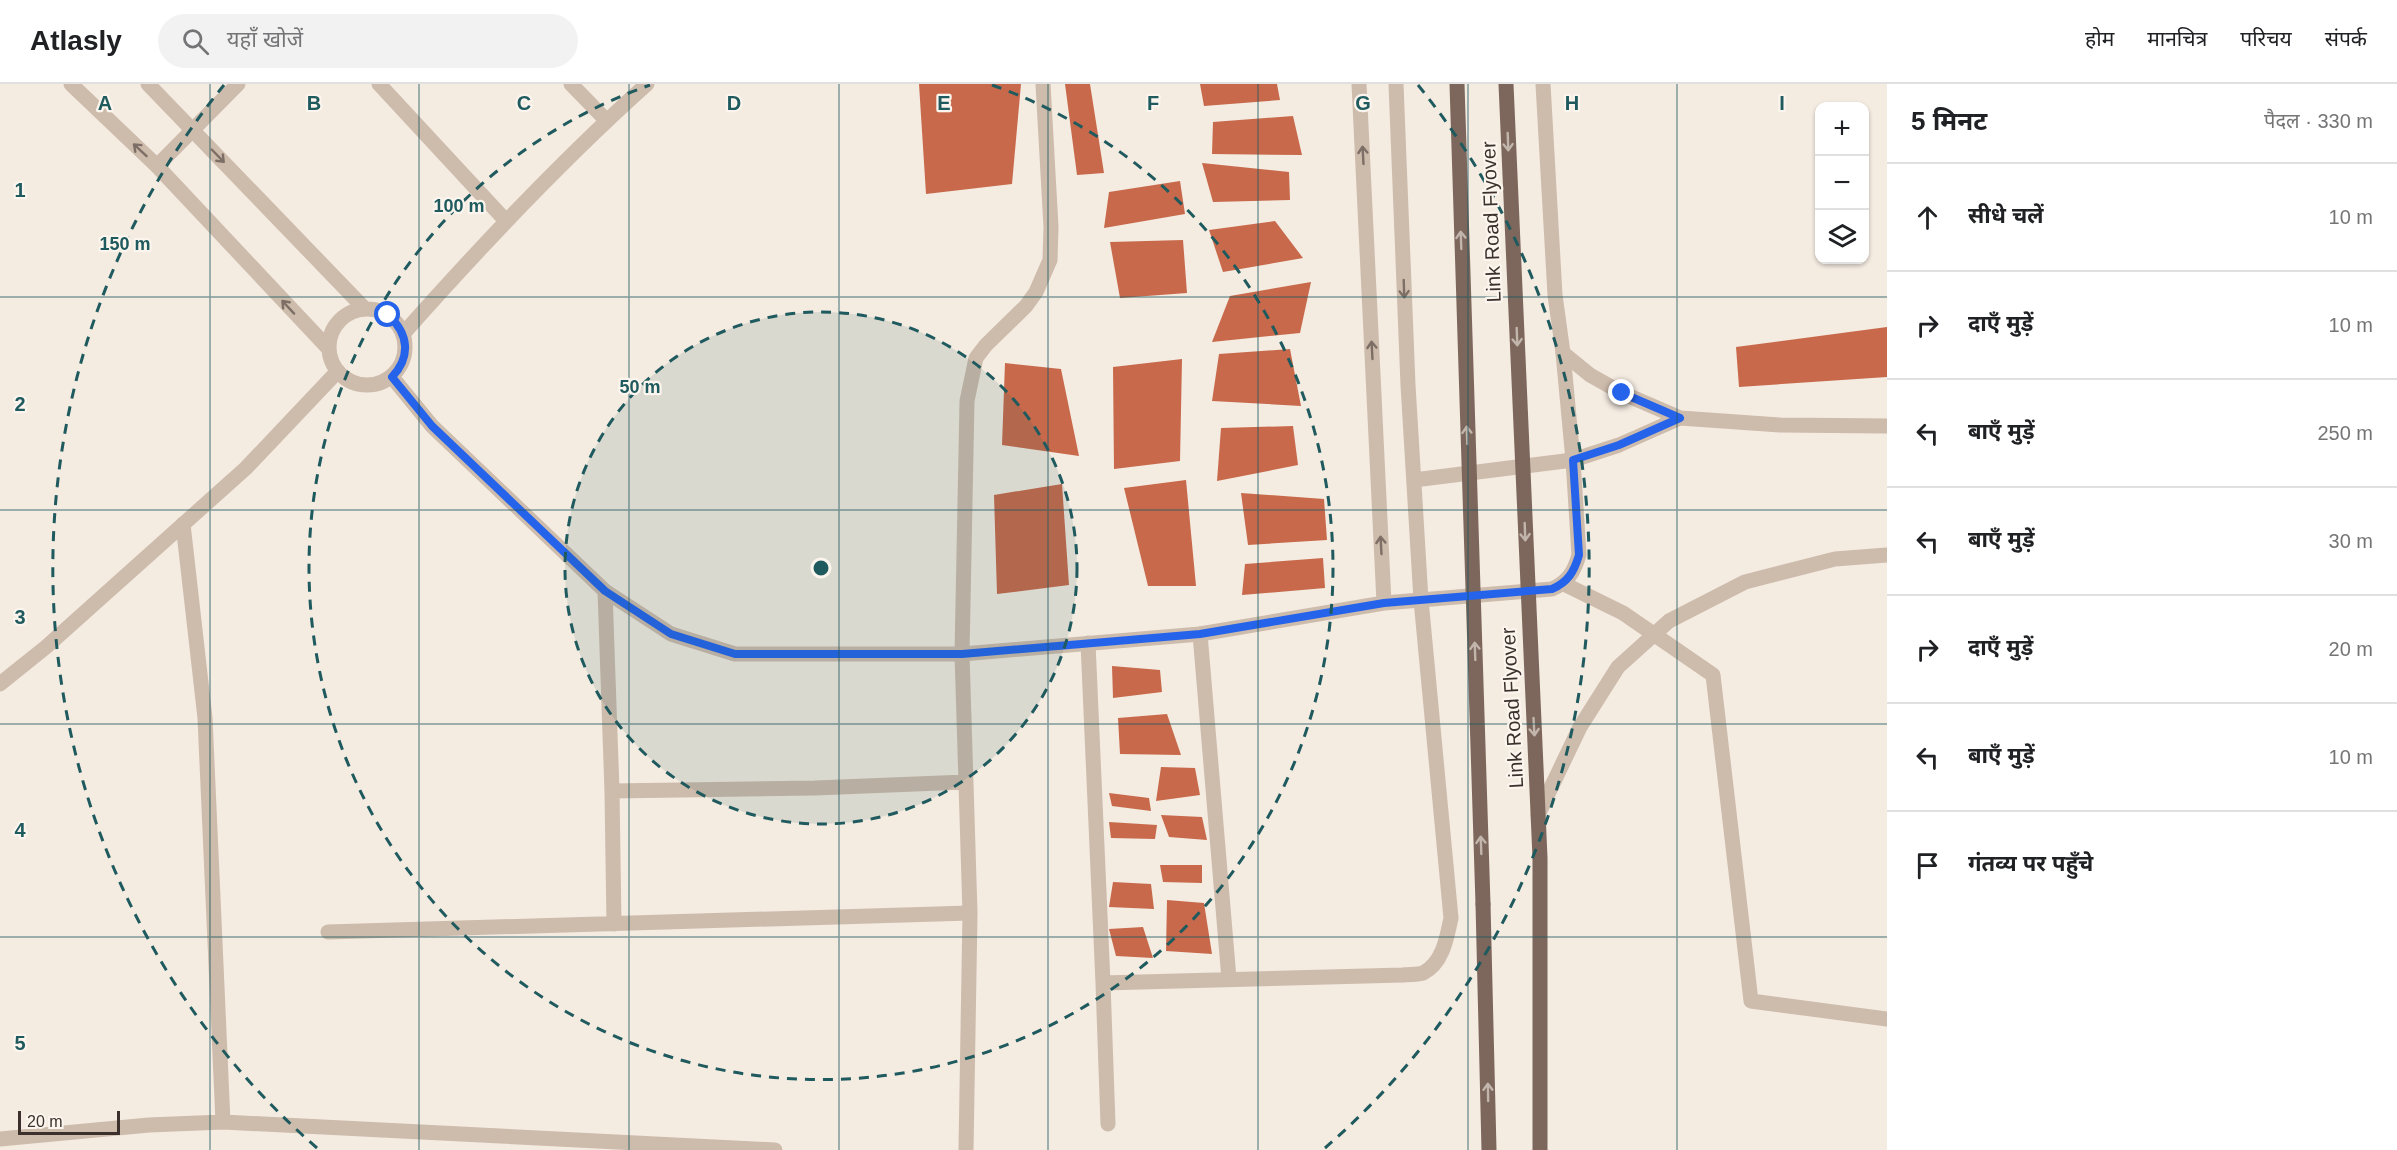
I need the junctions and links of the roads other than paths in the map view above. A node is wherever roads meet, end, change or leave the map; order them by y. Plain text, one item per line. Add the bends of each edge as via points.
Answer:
1 (71, 84) edge
2 (148, 84) edge
3 (238, 84) edge
4 (379, 84) edge
5 (571, 84) edge
6 (647, 84) edge
7 (1043, 84) edge
8 (1359, 84) edge
9 (1396, 84) edge
10 (1457, 84) edge
11 (1506, 84) edge
12 (1543, 84) edge
13 (606, 120) junction
14 (193, 130) junction
15 (157, 166) junction
16 (505, 220) junction
17 (365, 309) junction
18 (403, 334) junction
19 (329, 349) junction
20 (1563, 353) junction
21 (337, 372) junction
22 (392, 377) junction
23 (1680, 418) junction
24 (1887, 426) edge
25 (1573, 460) junction
26 (1414, 480) junction
27 (183, 524) junction
28 (1887, 555) edge
29 (1564, 584) junction
30 (605, 591) junction
31 (1422, 600) junction
32 (1384, 603) junction
33 (1200, 634) junction
34 (1088, 643) junction
35 (962, 654) junction
36 (0, 684) edge
37 (966, 782) junction
38 (612, 791) junction
39 (1538, 815) junction
40 (970, 913) junction
41 (614, 924) junction
42 (328, 932) dead end
43 (1229, 979) junction
44 (1103, 983) junction
45 (1887, 1019) edge
46 (223, 1122) junction
47 (1108, 1124) dead end
48 (0, 1139) edge
49 (775, 1150) edge
50 (966, 1150) edge
51 (1489, 1150) edge
52 (1540, 1150) edge

15 -> 1 street
2 - 14 street
3 - 14 street
4 - 16 street
5 - 13 street
6 - 13 street
7 - 35 street via 1050,260 1026,306 976,358 969,382
32 -> 8 street
9 -> 26 street
51 -> 10 main road, Link Road Flyover, bridge
11 -> 39 main road, Link Road Flyover, bridge
12 - 20 street via 1554,274
13 - 16 street
14 - 15 street
14 -> 17 street
19 -> 15 street
16 - 18 street
17 - 18 street via 388,315
17 - 19 street via 353,311 339,322
18 - 22 street via 405,357
19 - 21 street
20 - 23 street via 1590,375 1622,393
20 - 25 street
21 - 22 street via 357,385 370,386
21 - 27 street via 246,468
22 - 30 street via 432,426
23 - 24 street via 1780,425
23 - 25 street
25 - 26 street
25 - 29 street via 1579,555 1575,570
26 - 31 street
27 - 36 street
27 - 46 street via 205,718
28 - 39 street, bridge via 1835,559 1745,582 1669,621 1618,667 1581,727
29 - 31 street via 1552,589
29 - 45 street via 1623,613 1713,675 1751,1001
30 - 35 street via 671,634 735,654
30 - 38 street
31 - 32 street
31 - 43 street via 1451,918 1436,962 1422,973
32 - 33 street
33 - 34 street
33 - 43 street
34 - 35 street
34 - 44 street
35 - 37 street
37 - 38 street
37 - 40 street
38 - 41 street
39 - 52 main road, Link Road Flyover, bridge
40 - 41 street
40 - 50 street
41 - 42 street
43 - 44 street
44 - 47 street
46 - 48 street
46 - 49 street

